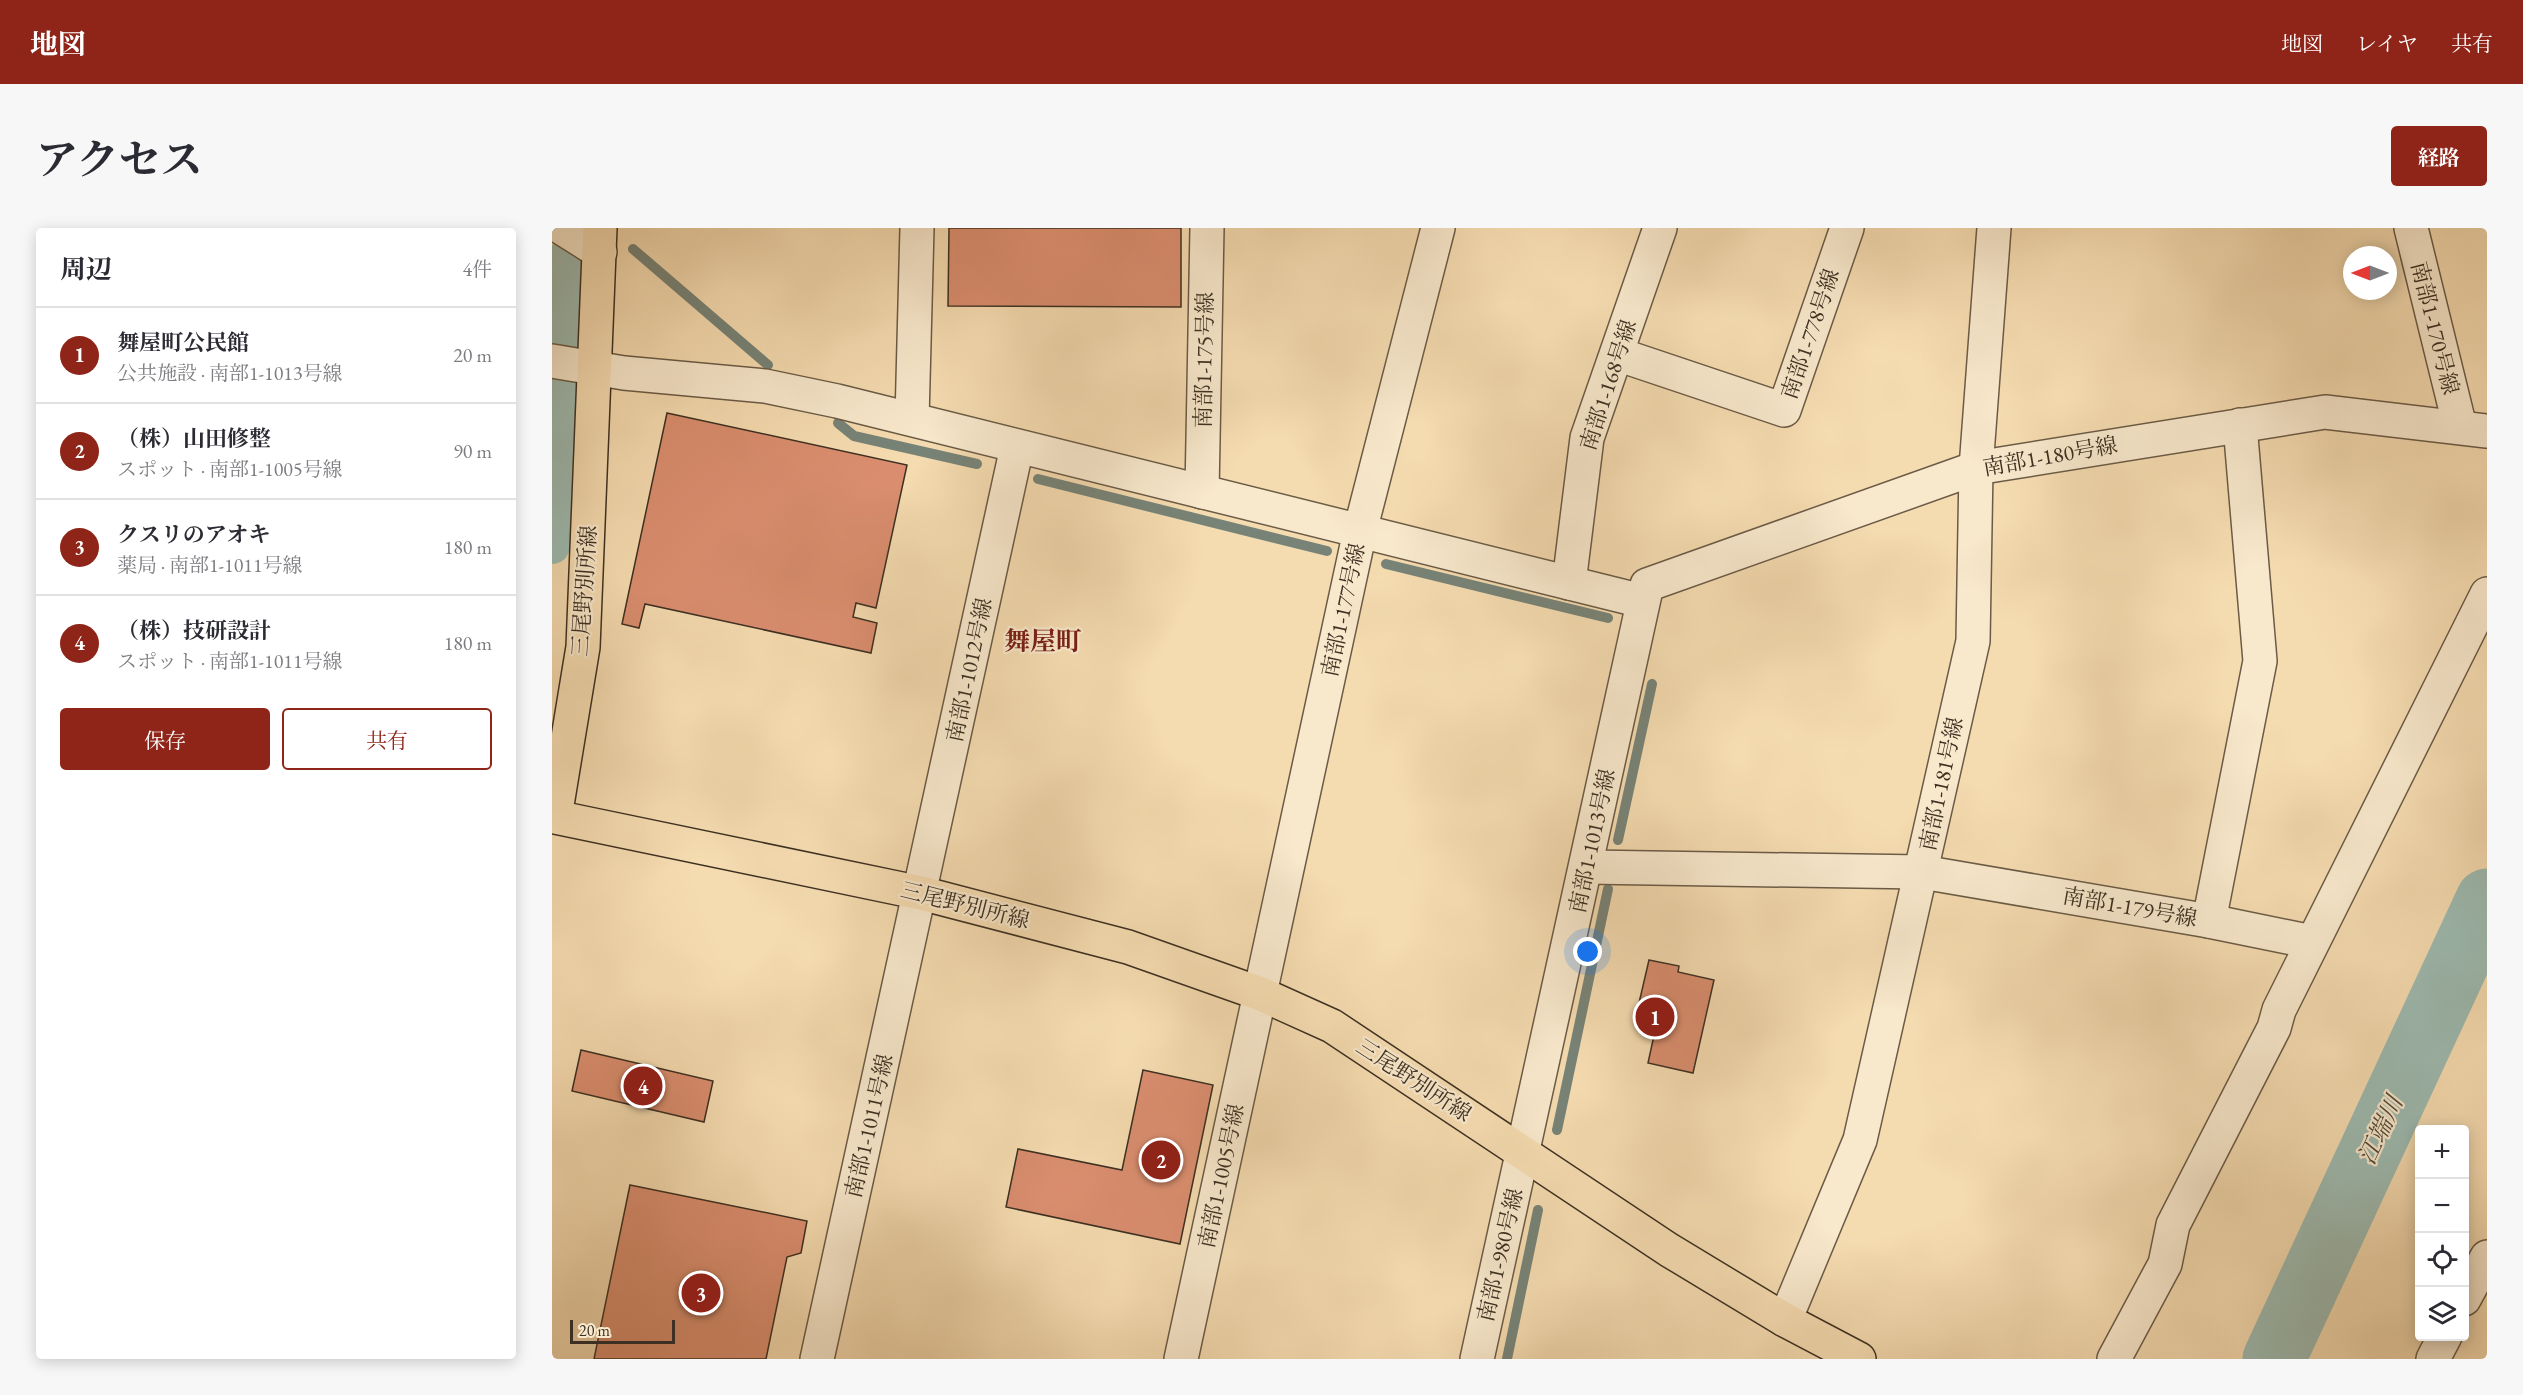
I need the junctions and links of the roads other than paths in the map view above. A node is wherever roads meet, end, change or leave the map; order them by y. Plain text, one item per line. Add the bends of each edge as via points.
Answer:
1 (562, 228) edge
2 (916, 228) edge
3 (1207, 228) edge
4 (1438, 228) edge
5 (1660, 228) edge
6 (1847, 228) edge
7 (1994, 228) edge
8 (2411, 228) edge
9 (600, 240) edge
10 (1617, 354) junction
11 (552, 361) edge
12 (595, 369) junction
13 (912, 419) junction
14 (2240, 425) junction
15 (2474, 429) edge
16 (1017, 447) junction
17 (1976, 468) junction
18 (1202, 492) junction
19 (1360, 531) junction
20 (1569, 583) junction
21 (2487, 594) edge
22 (1642, 601) junction
23 (553, 822) edge
24 (1587, 867) junction
25 (1922, 872) junction
26 (921, 893) junction
27 (2209, 921) junction
28 (2312, 942) junction
29 (1261, 994) junction
30 (1523, 1152) junction
31 (2487, 1257) edge
32 (2469, 1290) edge
33 (1785, 1320) junction
34 (2442, 1341) edge
35 (817, 1359) edge
36 (1181, 1359) edge
37 (1477, 1359) edge
38 (1859, 1359) edge
39 (2114, 1359) edge
40 (2433, 1359) edge

1 - 9 street
2 - 13 street
3 - 18 street, 南部1-175号線
4 - 19 street, 南部1-177号線
5 - 10 street, 南部1-168号線
6 - 10 street, 南部1-778号線 via 1784,410
7 - 17 street, 南部1-181号線
8 - 15 street, 南部1-170号線
9 - 12 main road, 三尾野別所線
10 - 20 street, 南部1-168号線 via 1587,438
11 - 12 street
12 - 13 street via 765,386
12 - 23 main road, 三尾野別所線 via 583,647
13 - 16 street
14 - 15 street, 南部1-180号線 via 2325,412
14 - 17 street, 南部1-180号線
14 - 27 street, 南部1-179号線 via 2260,661
16 - 18 street
16 - 26 street, 南部1-1012号線
17 - 22 street, 南部1-180号線 via 1647,585
17 - 25 street, 南部1-181号線 via 1973,640
18 - 19 street
19 - 20 street
19 - 29 street, 南部1-177号線
20 - 22 street
21 - 28 street
22 - 24 street, 南部1-1013号線
23 - 26 main road, 三尾野別所線
24 - 25 street, 南部1-179号線
24 - 30 street, 南部1-1013号線
25 - 27 street, 南部1-179号線
25 - 33 street, 南部1-181号線 via 1860,1140
26 - 29 main road, 三尾野別所線 via 1128,947
26 - 35 street, 南部1-1011号線
27 - 28 street
28 - 39 street via 2278,1010 2274,1028 2173,1225 2165,1264
29 - 30 main road, 三尾野別所線 via 1332,1026
29 - 36 street, 南部1-1005号線
30 - 33 main road, 三尾野別所線 via 1669,1250
30 - 37 street, 南部1-980号線
31 - 32 street
33 - 38 main road, 三尾野別所線
34 - 40 street

